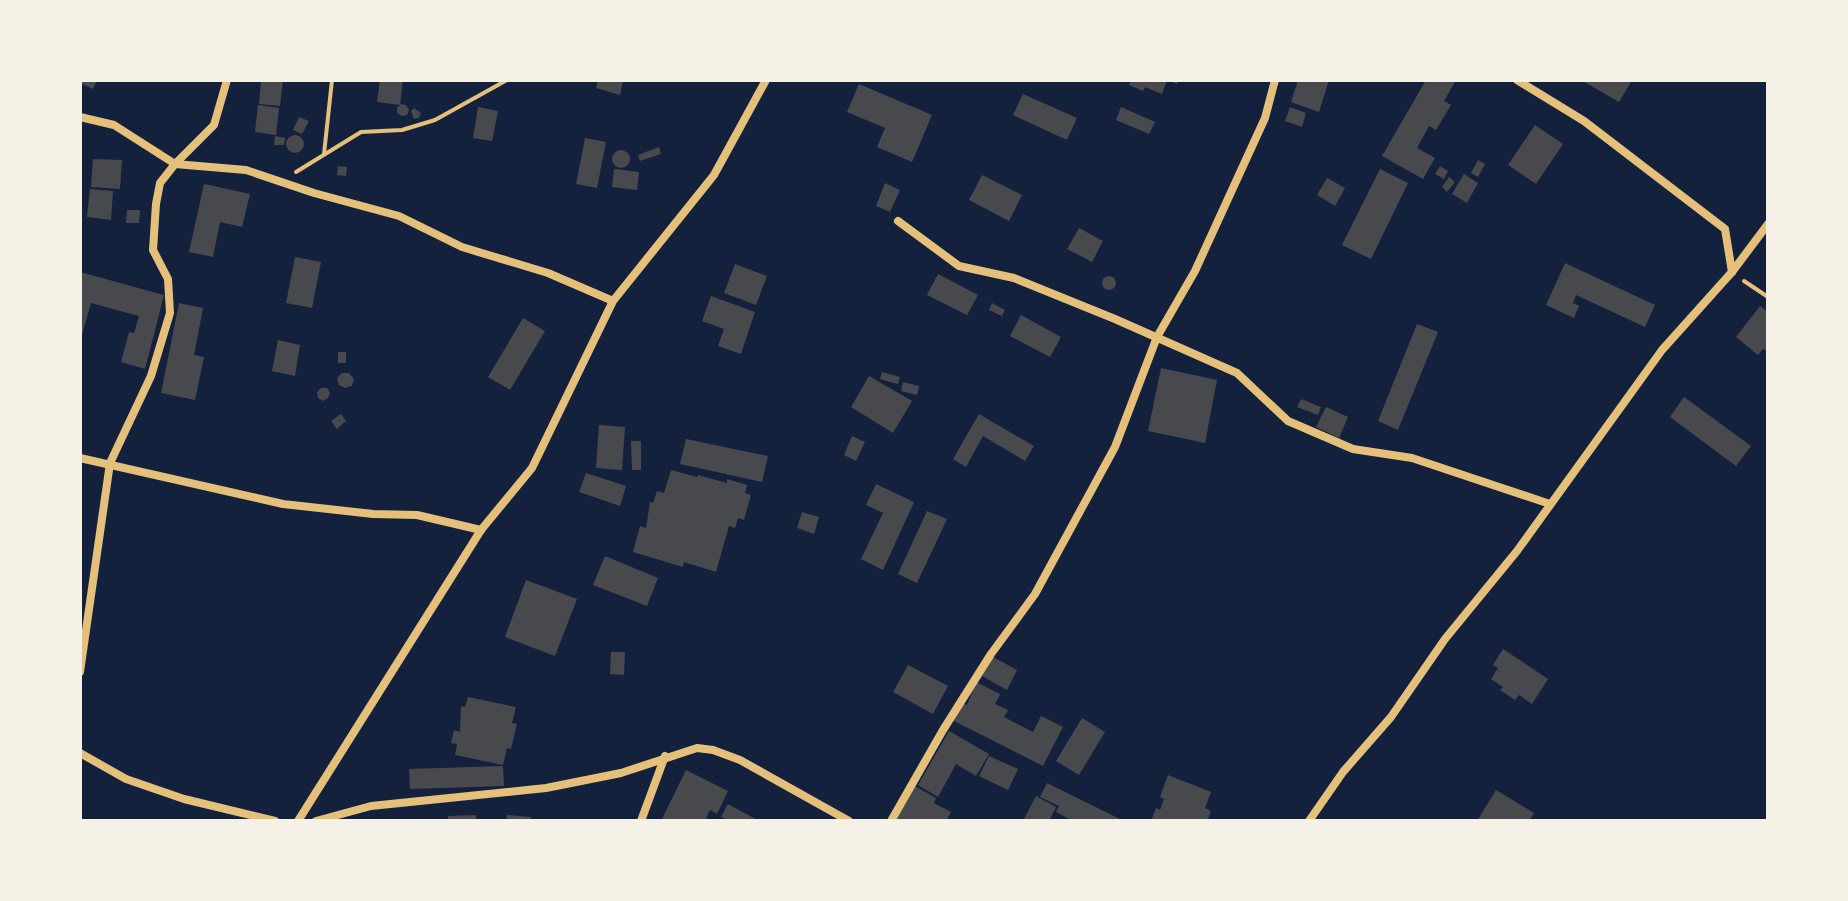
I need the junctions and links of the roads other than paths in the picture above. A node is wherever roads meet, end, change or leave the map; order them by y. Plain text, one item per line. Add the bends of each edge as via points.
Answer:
1 (227, 80) edge
2 (766, 80) edge
3 (1275, 80) edge
4 (1517, 80) edge
5 (80, 117) edge
6 (175, 164) junction
7 (898, 221) dead end
8 (1768, 224) edge
9 (1732, 272) junction
10 (613, 301) junction
11 (1157, 337) junction
12 (80, 458) edge
13 (110, 463) junction
14 (1550, 504) junction
15 (481, 530) junction
16 (80, 672) edge
17 (80, 753) edge
18 (665, 756) junction
19 (275, 821) edge
20 (298, 821) edge
21 (316, 821) edge
22 (641, 821) edge
23 (849, 821) edge
24 (891, 821) edge
25 (1309, 821) edge

1 - 6 street via 214,125
2 - 10 street via 714,175
3 - 11 street via 1265,118 1195,271
4 - 9 street via 1584,121 1725,229
5 - 6 street via 114,125
6 - 10 street via 246,170 399,216 462,247 548,273
6 - 13 street via 160,183 153,250 168,279 170,313 151,376
7 - 11 street via 959,266 1014,278
8 - 9 street
9 - 14 street via 1662,350
10 - 15 street via 532,468
11 - 14 street via 1237,373 1288,421 1353,449 1412,458
11 - 24 street via 1115,447 1035,594 951,717
12 - 13 street
13 - 15 street via 283,504 417,515
13 - 16 street
14 - 25 street
15 - 20 street
17 - 19 street via 140,784
18 - 21 street via 621,773 546,788 371,806
18 - 22 street
18 - 23 street via 713,750

